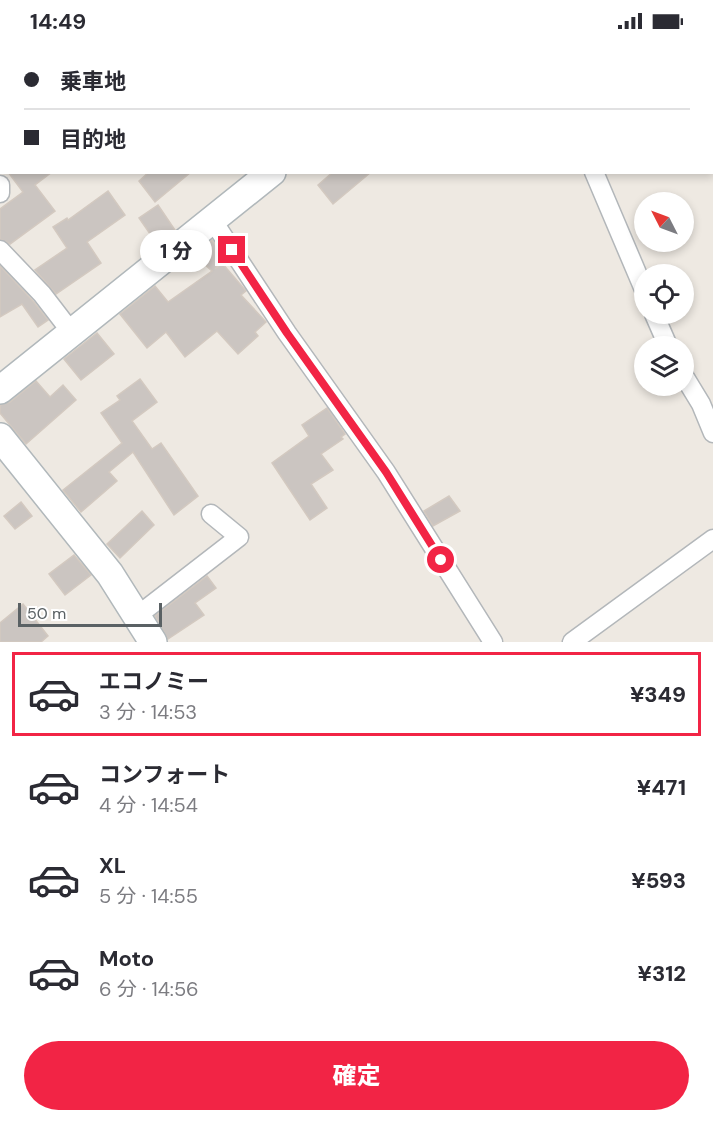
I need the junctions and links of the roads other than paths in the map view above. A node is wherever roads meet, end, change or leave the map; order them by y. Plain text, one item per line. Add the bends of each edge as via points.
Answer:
1 (270, 174) edge
2 (595, 174) edge
3 (0, 185) edge
4 (0, 193) edge
5 (213, 221) junction
6 (0, 250) edge
7 (634, 266) edge
8 (72, 333) junction
9 (0, 390) edge
10 (694, 392) edge
11 (713, 433) edge
12 (0, 437) edge
13 (211, 514) dead end
14 (713, 539) edge
15 (137, 616) junction
16 (153, 642) edge
17 (493, 642) edge
18 (572, 642) edge

1 - 5 street
2 - 7 street
3 - 4 street
5 - 8 street
5 - 17 street via 386,472
6 - 8 street
8 - 9 street
10 - 11 street
12 - 15 street via 110,574
13 - 15 street via 238,537
14 - 18 street
15 - 16 street

